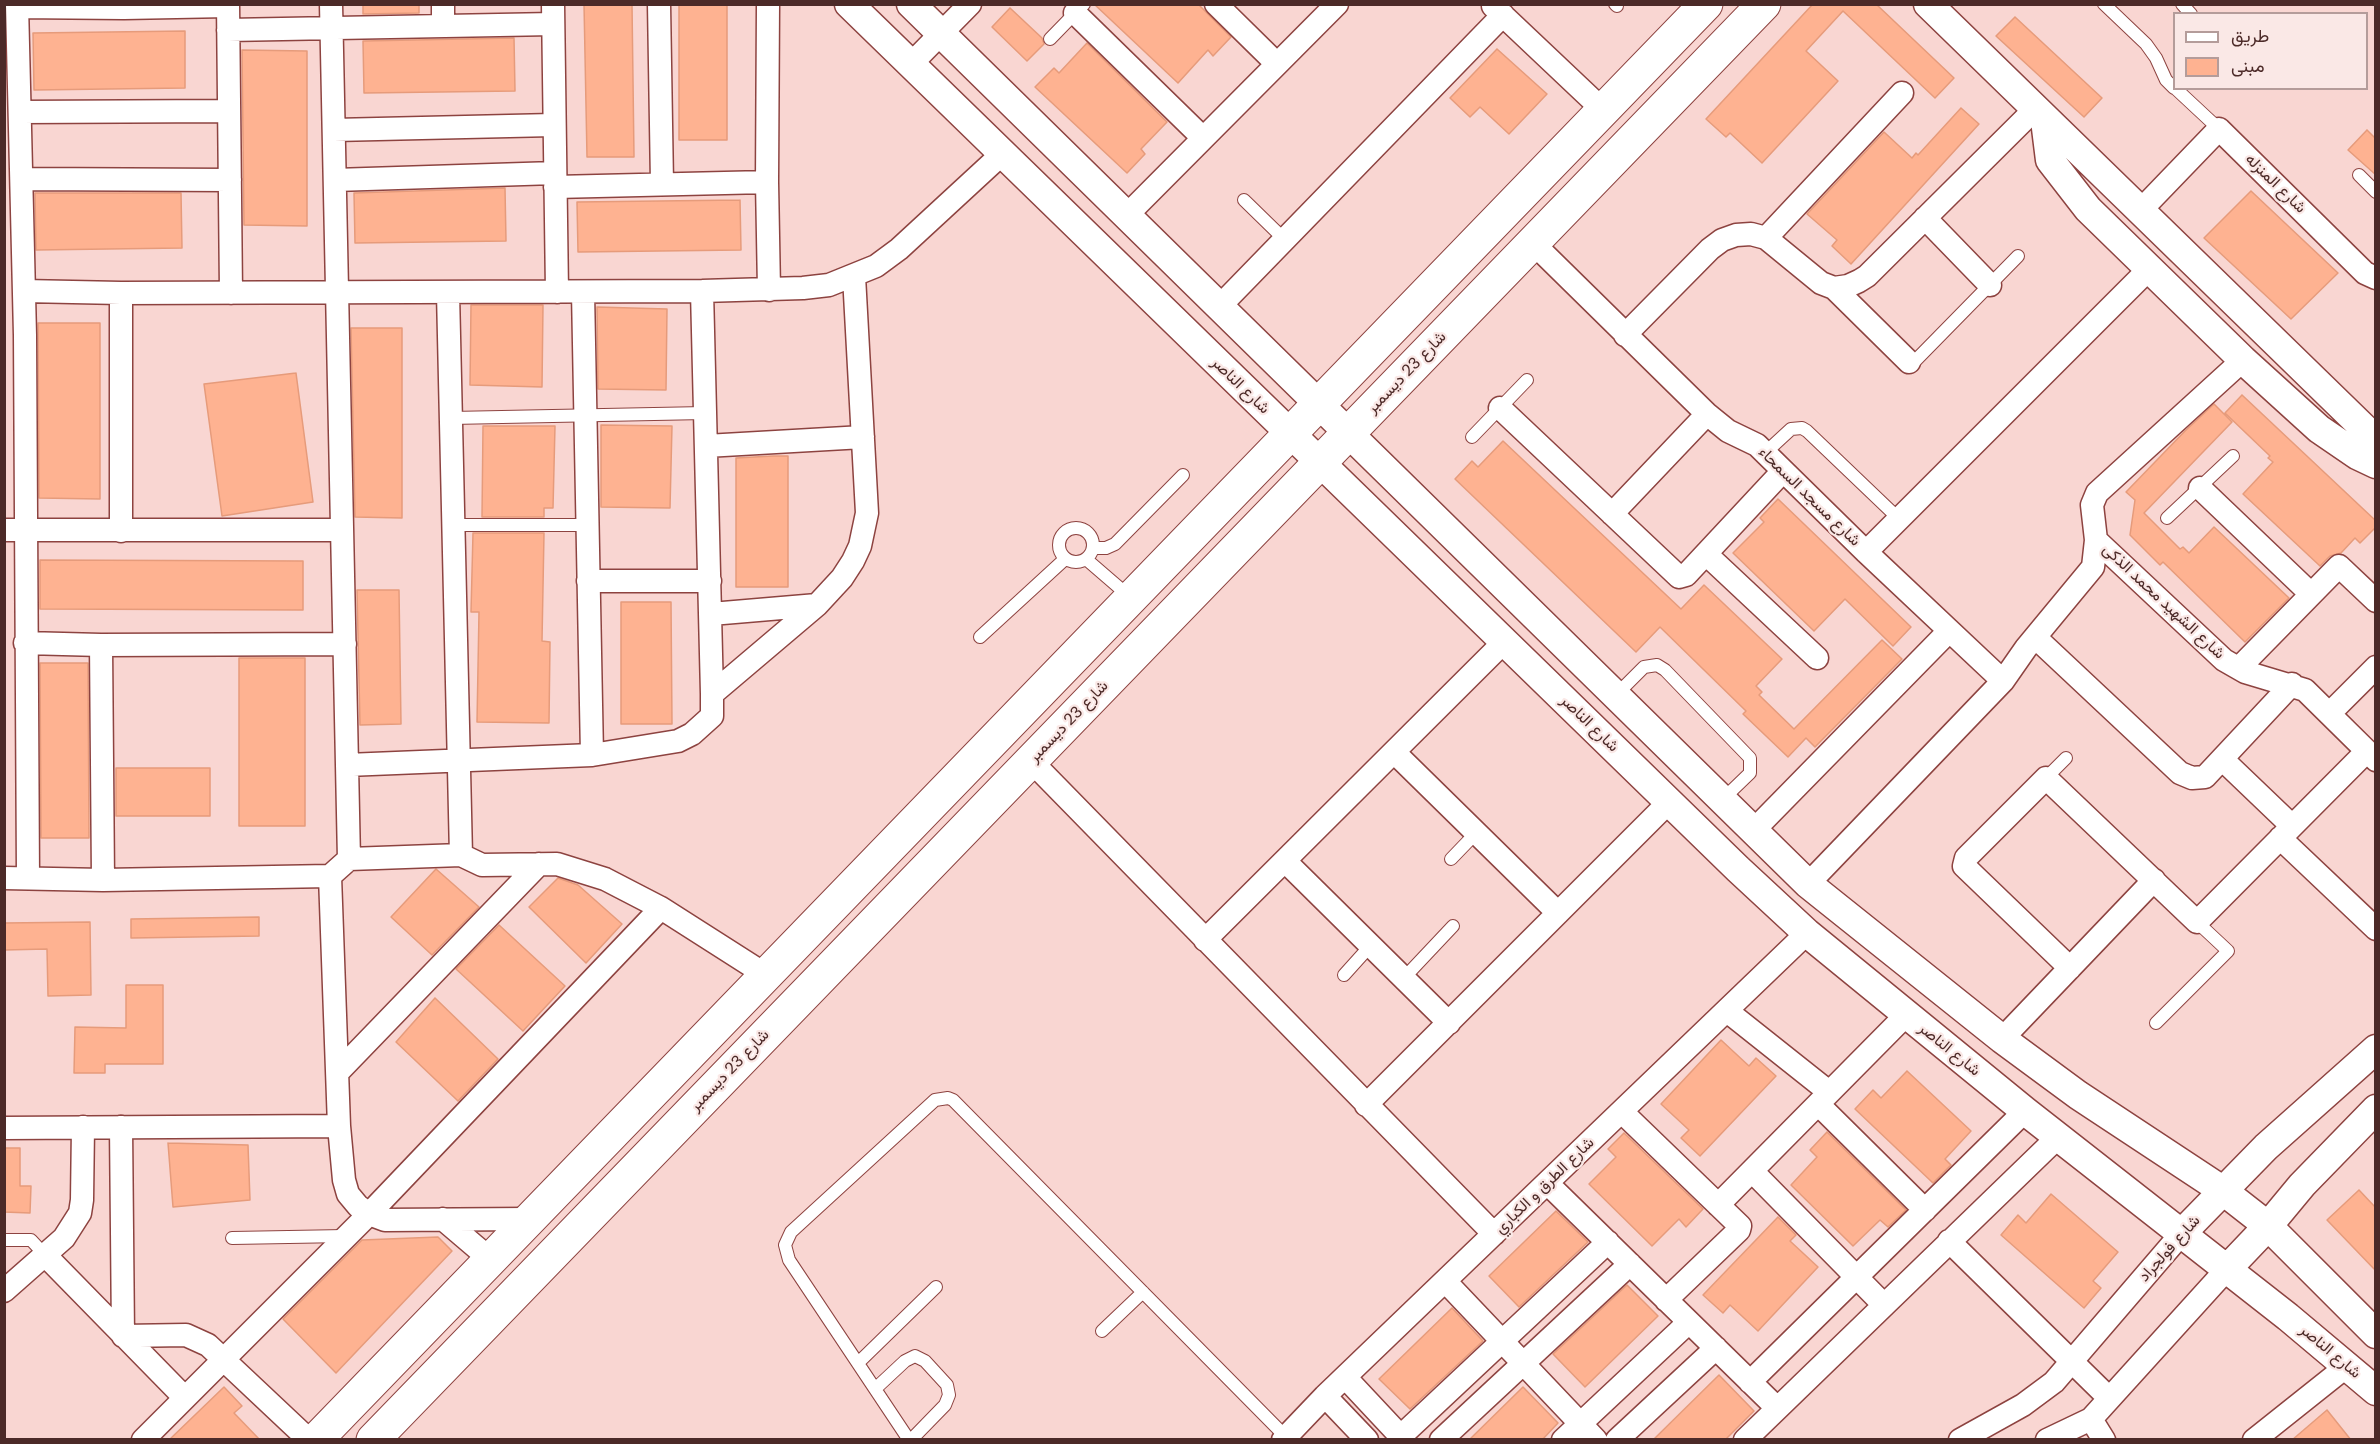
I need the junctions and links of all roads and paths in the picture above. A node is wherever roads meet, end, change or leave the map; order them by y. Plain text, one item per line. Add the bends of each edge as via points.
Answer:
1 (331, 4) edge
2 (659, 4) edge
3 (768, 4) edge
4 (849, 4) edge
5 (906, 4) edge
6 (911, 4) edge
7 (970, 4) edge
8 (1216, 4) edge
9 (1336, 4) edge
10 (1764, 4) edge
11 (1928, 4) edge
12 (2104, 4) edge
13 (228, 5) edge
14 (124, 6) edge
15 (1080, 9) edge
16 (1497, 10) edge
17 (553, 14) edge
18 (443, 15) edge
19 (1695, 15) edge
20 (14, 17) edge
21 (332, 29) junction
22 (228, 30) junction
23 (878, 33) junction
24 (940, 34) junction
25 (1050, 39) dead end
26 (1716, 54) junction
27 (1277, 64) junction
28 (910, 65) junction
29 (2173, 86) edge
30 (2177, 90) edge
31 (1902, 93) dead end
32 (1603, 110) junction
33 (229, 111) junction
34 (20, 112) junction
35 (2040, 114) junction
36 (554, 125) junction
37 (2219, 129) junction
38 (334, 130) junction
39 (13, 135) edge
40 (1203, 138) junction
41 (1002, 154) junction
42 (2359, 175) dead end
43 (22, 179) junction
44 (230, 180) junction
45 (335, 180) junction
46 (555, 180) junction
47 (767, 182) junction
48 (662, 184) junction
49 (2376, 192) edge
50 (1244, 200) dead end
51 (2140, 211) junction
52 (1126, 216) junction
53 (1925, 218) junction
54 (1766, 238) junction
55 (1285, 240) junction
56 (1533, 243) junction
57 (2018, 256) dead end
58 (2150, 268) junction
59 (854, 276) junction
60 (2376, 278) edge
61 (1990, 285) junction
62 (1834, 288) junction
63 (769, 290) junction
64 (24, 291) junction
65 (702, 291) junction
66 (448, 292) junction
67 (557, 292) junction
68 (583, 292) junction
69 (121, 293) junction
70 (231, 293) junction
71 (337, 293) junction
72 (1219, 307) junction
73 (1625, 335) junction
74 (15, 336) edge
75 (2243, 360) junction
76 (1909, 362) joint
77 (1527, 380) dead end
78 (1318, 404) junction
79 (1500, 408) junction
80 (705, 413) junction
81 (1707, 414) junction
82 (585, 415) junction
83 (451, 418) junction
84 (15, 431) edge
85 (1289, 434) junction
86 (1348, 434) junction
87 (863, 437) junction
88 (1472, 437) dead end
89 (2376, 440) edge
90 (706, 446) junction
91 (1765, 453) junction
92 (2233, 456) dead end
93 (1320, 463) junction
94 (2376, 464) edge
95 (1783, 471) junction
96 (1183, 475) dead end
97 (2200, 488) junction
98 (1612, 514) junction
99 (1898, 518) junction
100 (2167, 518) dead end
101 (452, 525) junction
102 (587, 525) junction
103 (15, 529) edge
104 (342, 530) junction
105 (122, 531) junction
106 (2096, 540) junction
107 (1094, 548) junction
108 (1866, 552) junction
109 (1706, 554) junction
110 (1065, 559) junction
111 (1086, 560) junction
112 (588, 581) junction
113 (710, 581) junction
114 (2311, 594) junction
115 (1131, 598) junction
116 (2376, 601) edge
117 (817, 605) junction
118 (711, 614) junction
119 (1949, 630) junction
120 (980, 637) dead end
121 (2035, 637) junction
122 (1504, 642) junction
123 (25, 643) junction
124 (345, 644) junction
125 (100, 645) junction
126 (1816, 658) dead end
127 (2376, 667) edge
128 (2239, 668) junction
129 (2003, 681) junction
130 (2292, 684) junction
131 (712, 694) junction
132 (1615, 696) junction
133 (2330, 713) junction
134 (1394, 752) junction
135 (592, 755) junction
136 (2371, 755) edge
137 (2066, 758) dead end
138 (2222, 759) junction
139 (1031, 761) junction
140 (459, 762) junction
141 (347, 765) junction
142 (2046, 778) junction
143 (1721, 800) junction
144 (1670, 802) junction
145 (1753, 831) junction
146 (2286, 832) junction
147 (1476, 833) junction
148 (461, 855) junction
149 (349, 858) junction
150 (1451, 859) dead end
151 (1285, 861) junction
152 (539, 864) junction
153 (330, 876) junction
154 (28, 877) junction
155 (4, 878) edge
156 (103, 880) junction
157 (2154, 880) junction
158 (1808, 884) junction
159 (661, 908) junction
160 (1558, 913) junction
161 (2198, 922) junction
162 (1453, 926) dead end
163 (2376, 929) edge
164 (1807, 933) junction
165 (1205, 940) junction
166 (1371, 945) junction
167 (2070, 968) junction
168 (766, 975) junction
169 (1344, 975) dead end
170 (1404, 978) junction
171 (1727, 1011) junction
172 (1905, 1015) junction
173 (1449, 1023) junction
174 (2156, 1023) dead end
175 (2002, 1038) junction
176 (2376, 1049) edge
177 (338, 1072) junction
178 (652, 1092) junction
179 (1824, 1098) junction
180 (1366, 1105) junction
181 (2376, 1109) edge
182 (1622, 1112) junction
183 (2025, 1112) junction
184 (680, 1124) junction
185 (339, 1126) junction
186 (83, 1127) junction
187 (121, 1127) junction
188 (4, 1128) edge
189 (2058, 1137) junction
190 (1752, 1171) junction
191 (1547, 1183) junction
192 (2222, 1190) junction
193 (1718, 1205) junction
194 (1925, 1210) junction
195 (369, 1214) junction
196 (443, 1219) junction
197 (529, 1219) junction
198 (2268, 1226) junction
199 (2182, 1233) junction
200 (1494, 1234) junction
201 (347, 1236) junction
202 (232, 1238) dead end
203 (4, 1240) edge
204 (1949, 1241) junction
205 (1608, 1242) junction
206 (45, 1255) junction
207 (490, 1259) junction
208 (1630, 1264) junction
209 (2228, 1269) junction
210 (1857, 1277) junction
211 (1445, 1281) junction
212 (936, 1287) dead end
213 (4, 1291) edge
214 (1143, 1292) junction
215 (1666, 1300) junction
216 (1884, 1305) junction
217 (1689, 1322) junction
218 (1102, 1331) dead end
219 (2376, 1334) edge
220 (123, 1336) junction
221 (1502, 1341) junction
222 (1716, 1348) junction
223 (224, 1359) junction
224 (2070, 1362) junction
225 (858, 1363) junction
226 (1523, 1363) junction
227 (2347, 1366) junction
228 (1345, 1377) junction
229 (1750, 1382) junction
230 (875, 1389) junction
231 (2376, 1391) edge
232 (1325, 1396) junction
233 (185, 1398) junction
234 (2109, 1398) junction
235 (1777, 1408) junction
236 (2091, 1419) junction
237 (1588, 1431) edge
238 (1284, 1438) edge
239 (1402, 1438) edge
240 (143, 1440) edge
241 (309, 1440) edge
242 (316, 1440) edge
243 (373, 1440) edge
244 (910, 1440) edge
245 (1367, 1440) edge
246 (1442, 1440) edge
247 (1563, 1440) edge
248 (1617, 1440) edge
249 (1745, 1440) edge
250 (1960, 1440) edge
251 (2047, 1440) edge
252 (2104, 1440) edge
253 (2254, 1440) edge

1 - 21 street
2 - 48 street
3 - 47 street
4 - 23 street, شارع الناصر
5 - 23 street
6 - 24 street
7 - 24 street
8 - 27 street
9 - 27 street
10 - 26 main road, شارع 23 ديسمبر
11 - 35 street
12 - 29 lane, شارع المنزله via 2146,44
13 - 14 street
13 - 22 street
14 - 20 street
15 - 25 lane
15 - 40 street
16 - 32 street
16 - 55 street
17 - 18 street
17 - 36 street
18 - 21 street
19 - 26 main road
19 - 32 main road
20 - 34 street
21 - 22 street
21 - 38 street
22 - 33 street
23 - 28 street, شارع الناصر
24 - 28 street
24 - 52 street
26 - 56 main road, شارع 23 ديسمبر
27 - 40 street
28 - 41 street, شارع الناصر
30 - 37 lane, شارع المنزله
31 - 54 street
32 - 78 main road
33 - 34 street
33 - 44 street
34 - 39 street
35 - 51 street
35 - 53 street
35 - 58 street via 2050,160 2088,209
36 - 38 street
36 - 46 street
37 - 51 street
37 - 60 street, شارع المنزله via 2366,273
38 - 45 street
39 - 43 street
40 - 52 street
41 - 59 street via 899,249
41 - 85 street, شارع الناصر
42 - 49 lane
43 - 44 street
43 - 64 street
44 - 70 street
45 - 46 street
45 - 71 street
46 - 48 street
46 - 67 street
47 - 48 street
47 - 63 street
50 - 55 lane
51 - 89 street
52 - 72 street
53 - 61 street
53 - 62 street via 1867,276
54 - 62 street via 1809,276
54 - 73 street via 1751,234 1722,240
55 - 72 street
56 - 73 street, شارع مسجد السمحاء
56 - 86 main road, شارع 23 ديسمبر
57 - 61 lane
58 - 75 street
58 - 99 street
59 - 63 street via 829,285
59 - 87 street
61 - 76 lane via 1915,361
62 - 76 street
63 - 65 street
64 - 69 street
64 - 74 street
65 - 68 street
65 - 80 street
66 - 67 street
66 - 71 street
66 - 83 street
67 - 68 street
68 - 82 street
69 - 70 street
69 - 105 street
70 - 71 street
71 - 104 street
72 - 78 street
73 - 81 street, شارع مسجد السمحاء
74 - 84 street
75 - 94 street via 2319,429
75 - 106 street via 2097,493 2092,505
77 - 79 lane
78 - 85 main road
78 - 86 street
79 - 88 lane
79 - 98 street
80 - 82 lane
80 - 90 street
81 - 91 street, شارع مسجد السمحاء
81 - 98 street
82 - 83 lane
82 - 102 street
83 - 101 street
84 - 103 street
85 - 93 street, شارع الناصر
85 - 115 main road
86 - 93 main road, شارع 23 ديسمبر
86 - 132 street
87 - 90 street
87 - 117 street via 865,530 853,561
90 - 113 street
91 - 95 street, شارع مسجد السمحاء
91 - 99 lane via 1786,432 1796,428 1808,430
92 - 97 lane
93 - 122 street, شارع الناصر
93 - 139 main road, شارع 23 ديسمبر
95 - 108 street, شارع مسجد السمحاء
95 - 109 street
96 - 107 lane via 1115,544 1106,549
97 - 100 lane
97 - 114 street
98 - 109 street via 1679,577 1686,575
99 - 108 street
101 - 102 lane
101 - 140 street
102 - 112 street
103 - 105 street
103 - 123 street
104 - 105 street
104 - 124 street
106 - 121 street via 2093,567
106 - 128 street, شارع الشهيد محمد الذكى via 2200,639
107 - 110 lane via 1088,532 1081,528 1065,531 1058,545
107 - 111 lane
108 - 119 street, شارع مسجد السمحاء
109 - 126 street
110 - 111 lane
110 - 120 lane
111 - 115 lane
112 - 113 street
112 - 135 street
113 - 118 street
114 - 116 street via 2338,566
114 - 128 street
115 - 168 main road
117 - 118 street
117 - 131 street
118 - 131 street
119 - 129 street, شارع مسجد السمحاء
119 - 145 street
121 - 129 street
121 - 138 street via 2180,773 2192,778 2205,777
122 - 134 street
122 - 144 street, شارع الناصر
123 - 125 street
123 - 154 street
124 - 125 street
124 - 141 street
125 - 156 street
127 - 133 street
128 - 130 street, شارع الشهيد محمد الذكى
129 - 158 street
130 - 133 street, شارع الشهيد محمد الذكى via 2305,690
130 - 138 street
131 - 135 street via 712,716 692,734 678,741
132 - 143 street
132 - 143 lane via 1644,667 1657,665 1665,670 1750,758 1750,773
133 - 136 street, شارع الشهيد محمد الذكى
134 - 147 street
134 - 151 street
135 - 140 street
136 - 146 street
137 - 142 lane
138 - 146 street
139 - 165 street
139 - 184 main road, شارع 23 ديسمبر
140 - 141 street
140 - 148 street
141 - 149 street
142 - 157 street
142 - 167 street via 1966,858 1964,866
143 - 145 street
144 - 160 street
144 - 164 street, شارع الناصر
145 - 158 street
146 - 161 street
146 - 163 street
147 - 150 lane
147 - 160 street
148 - 149 street
148 - 152 street via 482,865
149 - 153 street
151 - 165 street
151 - 166 street
152 - 159 street via 581,870
152 - 177 street
153 - 156 street
153 - 177 street
154 - 155 street
154 - 156 street
157 - 161 street
157 - 167 street
158 - 175 street
159 - 168 street
159 - 195 street
160 - 173 street
161 - 174 lane via 2228,951
162 - 170 lane
164 - 171 street, شارع الطرق و الكباري
164 - 172 street, شارع الناصر
165 - 180 street
166 - 169 lane
166 - 170 street
167 - 175 street
168 - 178 main road
170 - 173 street
171 - 179 street
171 - 182 street, شارع الطرق و الكباري
172 - 179 street
172 - 183 street, شارع الناصر
173 - 180 street
175 - 192 street via 2078,1095
176 - 192 street, شارع فولجراد
177 - 185 street
178 - 184 main road
178 - 197 main road
179 - 190 street
179 - 194 street
180 - 200 street
181 - 198 street
182 - 191 street, شارع الطرق و الكباري
182 - 193 street
183 - 189 street, شارع الناصر
183 - 194 street
184 - 243 main road, شارع 23 ديسمبر
185 - 187 street
185 - 195 street via 348,1194
186 - 187 street
186 - 188 street
186 - 206 street via 80,1213
187 - 220 street
189 - 199 street, شارع الناصر
189 - 204 street
190 - 193 street
190 - 210 street
191 - 200 street, شارع الطرق و الكباري
191 - 205 street
192 - 198 street
192 - 199 street, شارع فولجراد
193 - 215 street via 1739,1225 1739,1230
194 - 210 street
195 - 196 street via 385,1220
195 - 201 street
196 - 197 street
196 - 207 street
197 - 207 main road
198 - 209 street
198 - 219 street
199 - 209 street, شارع الناصر
199 - 224 street, شارع فولجراد
200 - 211 street, شارع الطرق و الكباري
201 - 202 lane
201 - 223 street
203 - 206 lane via 31,1240
204 - 216 street
204 - 224 street
205 - 208 street
205 - 221 street
206 - 213 street
206 - 220 street
207 - 242 main road
208 - 215 street
208 - 226 street
209 - 227 street, شارع الناصر
209 - 234 street
210 - 216 street
210 - 229 street
211 - 221 street
211 - 228 street, شارع الطرق و الكباري
212 - 225 lane
214 - 218 lane
214 - 225 lane via 953,1100 941,1098 787,1238 789,1260
214 - 238 lane
215 - 217 street
216 - 235 street
217 - 222 street
217 - 237 street
220 - 223 street via 186,1335 208,1345
220 - 233 street
221 - 226 street
221 - 239 street
222 - 229 street
222 - 248 street
223 - 233 street
223 - 241 street
224 - 234 street
224 - 250 street, شارع فولجراد via 2054,1382 2023,1405
225 - 230 lane
226 - 237 street
226 - 246 street
227 - 231 street, شارع الناصر
227 - 253 street
228 - 232 street, شارع الطرق و الكباري
228 - 239 street
229 - 235 street
230 - 244 lane
230 - 244 lane via 915,1356 925,1361 947,1385 948,1400
232 - 238 street, شارع الطرق و الكباري
232 - 245 street
233 - 240 street
234 - 236 street
235 - 249 street
236 - 251 street
236 - 252 street
237 - 247 street

